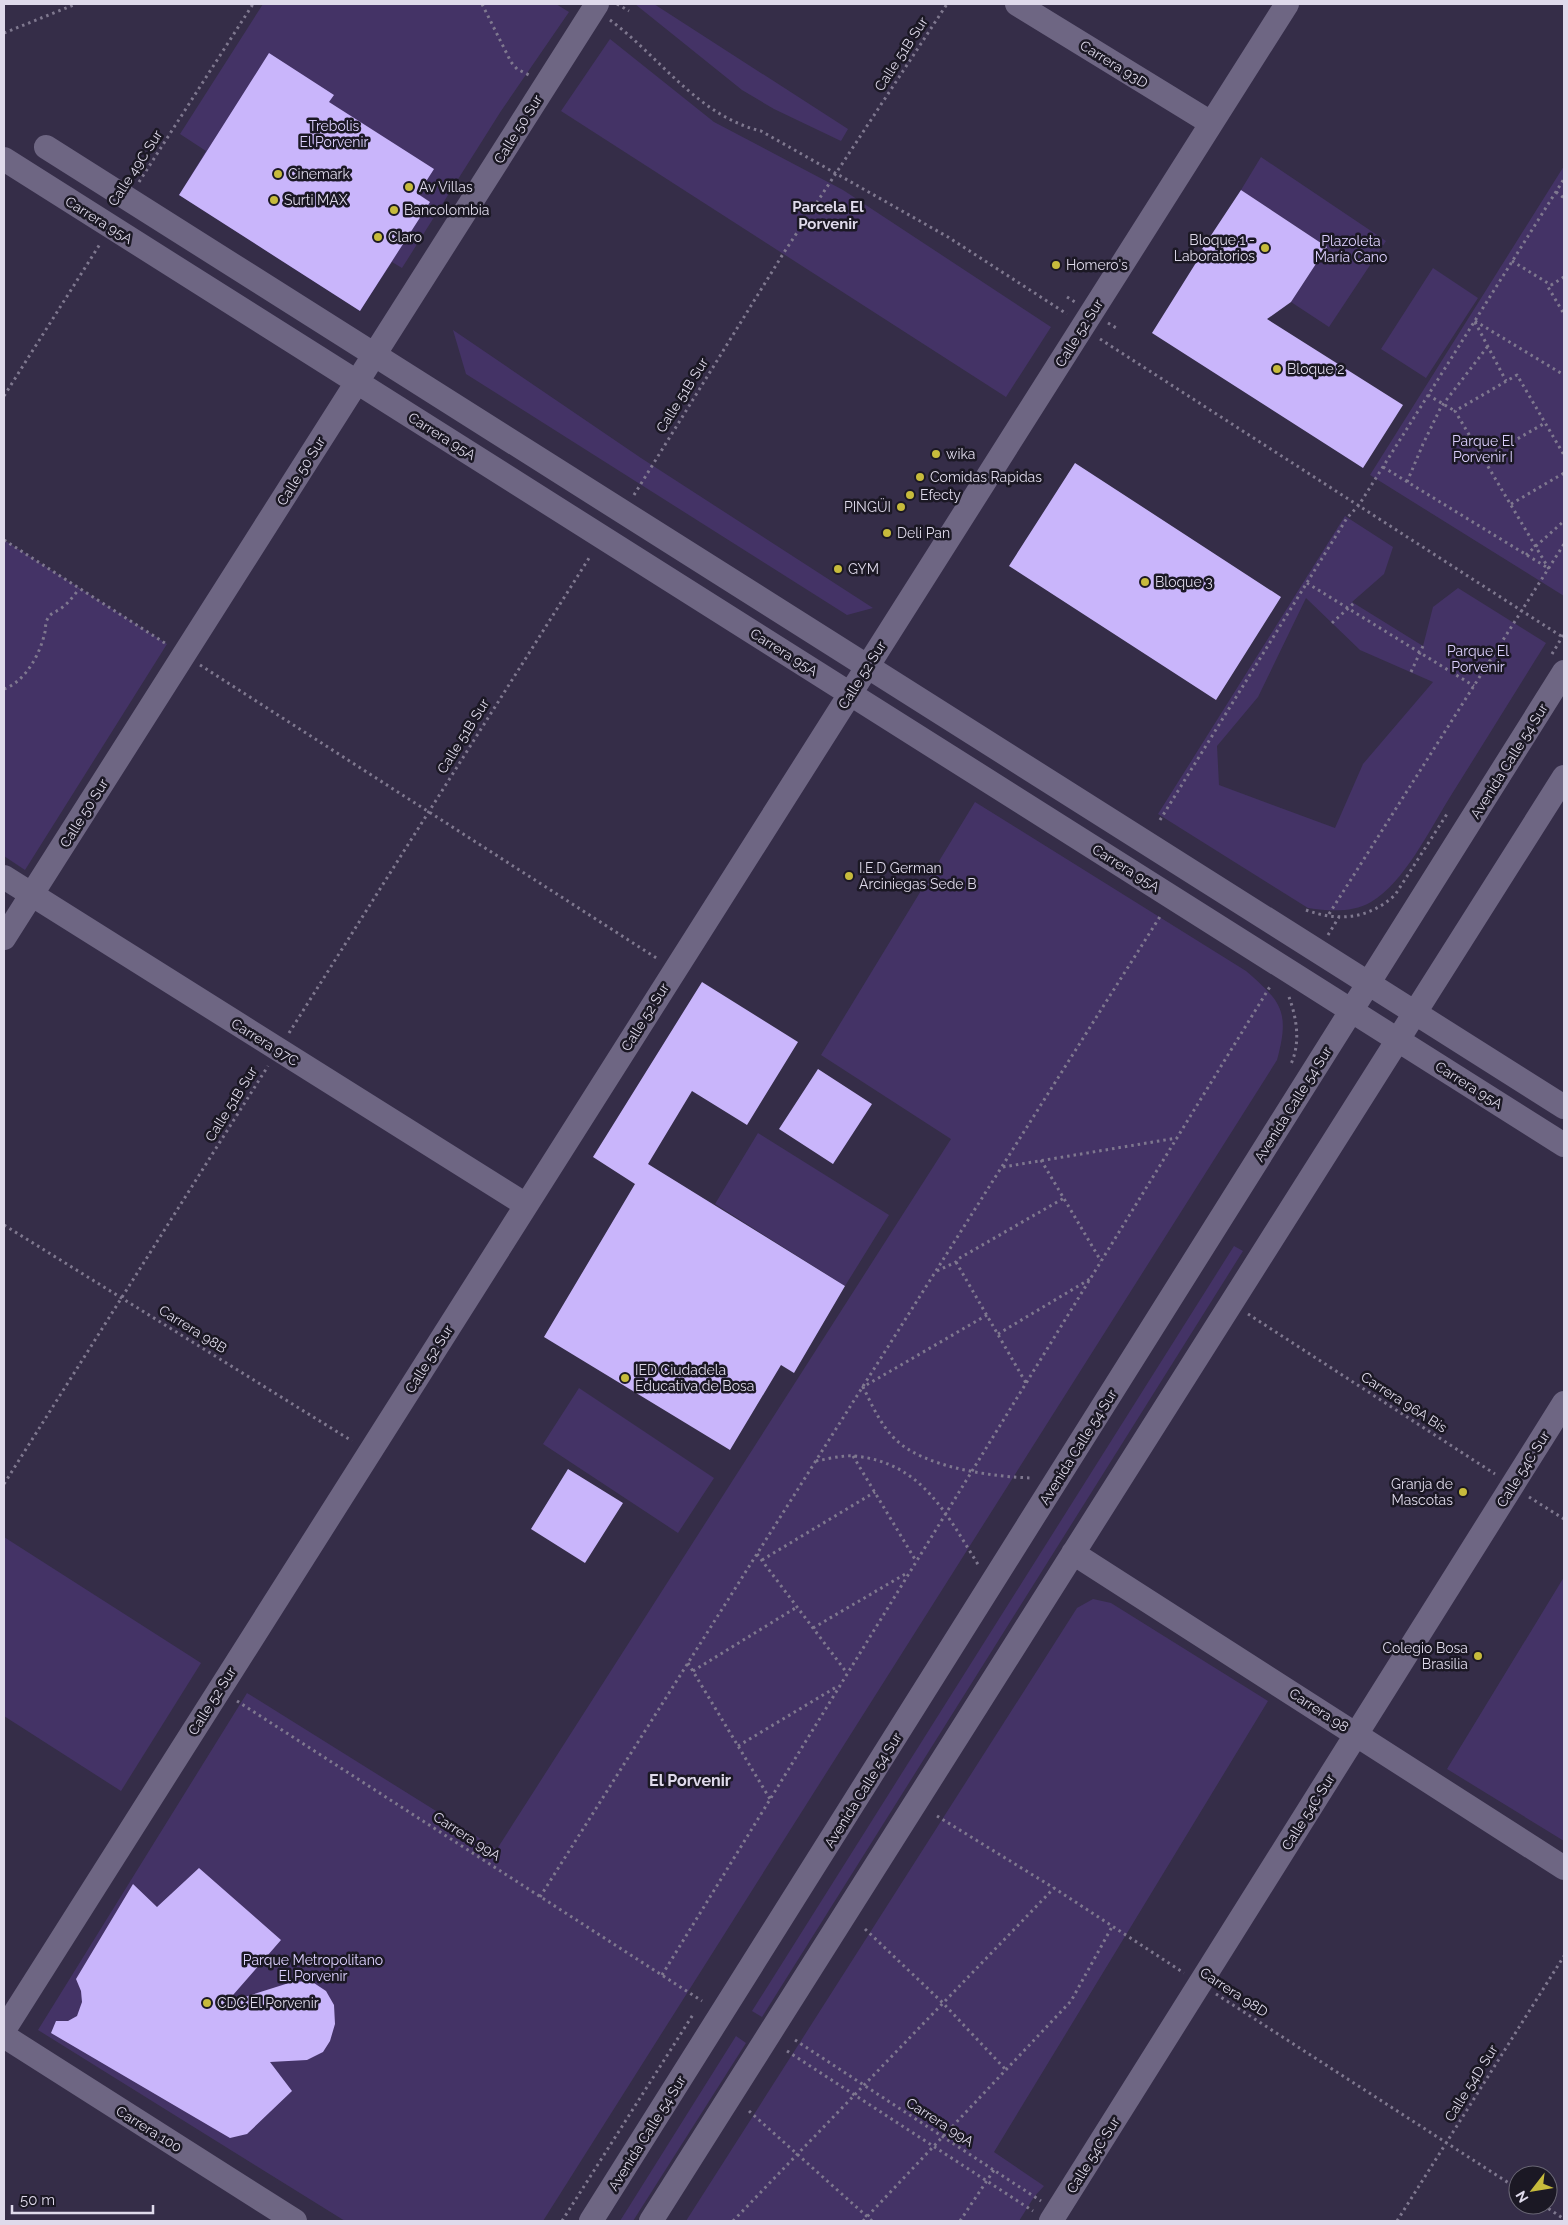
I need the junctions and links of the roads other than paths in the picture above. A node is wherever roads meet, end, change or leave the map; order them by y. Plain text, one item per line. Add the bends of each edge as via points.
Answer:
1 (598, 4) edge
2 (1017, 4) edge
3 (1287, 4) edge
4 (1211, 123) junction
5 (46, 147) dead end
6 (4, 160) edge
7 (376, 354) junction
8 (358, 383) junction
9 (868, 666) junction
10 (1555, 667) edge
11 (850, 694) junction
12 (1564, 776) edge
13 (4, 877) edge
14 (31, 895) junction
15 (4, 938) edge
16 (1369, 983) junction
17 (1352, 1010) junction
18 (1415, 1012) junction
19 (1398, 1040) junction
20 (1564, 1107) edge
21 (1564, 1145) edge
22 (526, 1205) junction
23 (1564, 1403) edge
24 (1073, 1553) junction
25 (1356, 1735) junction
26 (1564, 1868) edge
27 (4, 2030) edge
28 (4, 2036) edge
29 (1049, 2215) edge
30 (295, 2221) edge
31 (591, 2221) edge
32 (651, 2221) edge

1 - 7 street, Calle 50 Sur
2 - 4 street, Carrera 93D
3 - 4 street, Calle 52 Sur
4 - 9 street, Calle 52 Sur
5 - 7 street
6 - 8 street, Carrera 95A
7 - 8 street, Calle 50 Sur
7 - 9 street
8 - 11 street, Carrera 95A
8 - 14 street, Calle 50 Sur
9 - 11 street, Calle 52 Sur
9 - 16 street
10 - 16 street, Avenida Calle 54 Sur
11 - 17 street, Carrera 95A
11 - 22 street, Calle 52 Sur
12 - 18 street
13 - 14 street, Carrera 97C
14 - 15 street, Calle 50 Sur
14 - 22 street, Carrera 97C
16 - 17 street, Avenida Calle 54 Sur
16 - 18 street
17 - 19 street, Carrera 95A
17 - 31 street, Avenida Calle 54 Sur
18 - 19 street
18 - 20 street
19 - 21 street, Carrera 95A
19 - 24 street
22 - 27 street, Calle 52 Sur
23 - 25 street, Calle 54C Sur
24 - 25 street, Carrera 98
24 - 32 street
25 - 26 street, Carrera 98
25 - 29 street, Calle 54C Sur
28 - 30 street, Carrera 100

